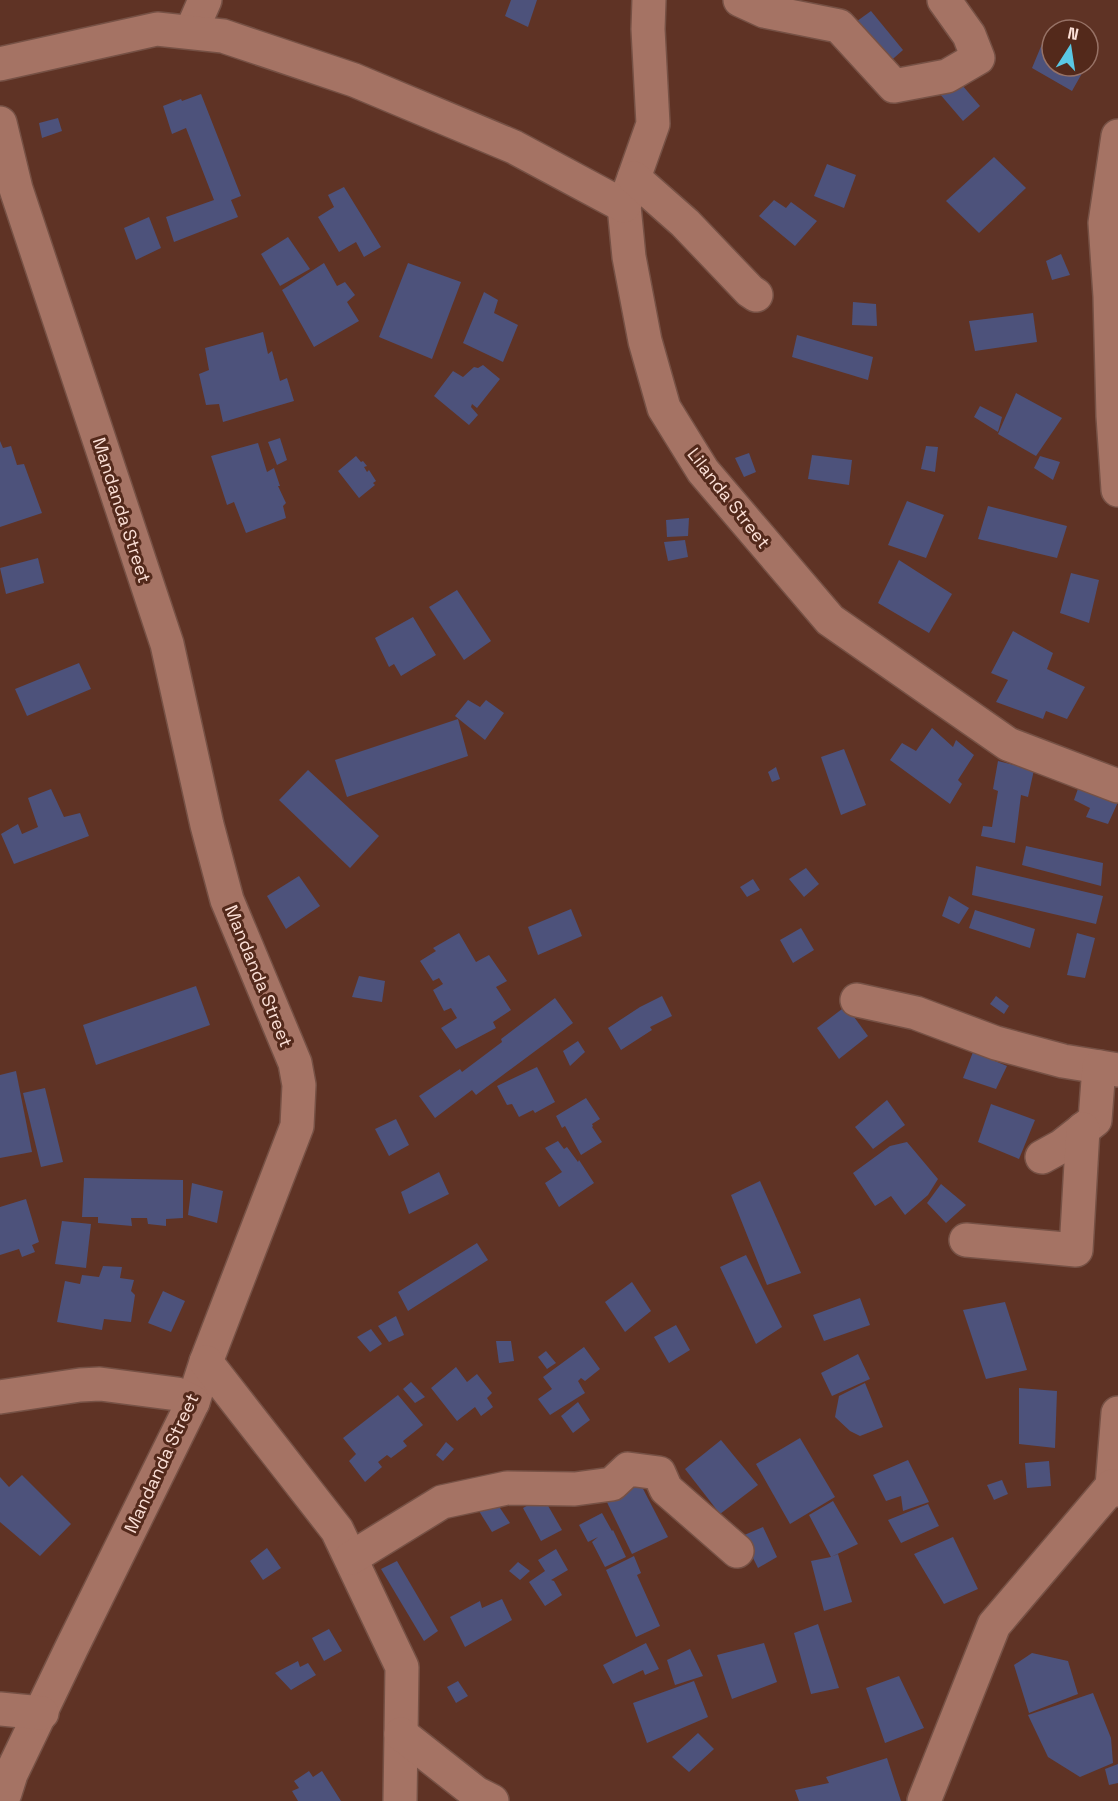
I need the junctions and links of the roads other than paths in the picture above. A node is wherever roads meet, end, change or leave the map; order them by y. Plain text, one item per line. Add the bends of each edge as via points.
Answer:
1 (205, 0) edge
2 (649, 0) edge
3 (740, 0) edge
4 (944, 0) edge
5 (191, 32) junction
6 (0, 64) edge
7 (0, 123) edge
8 (1118, 136) edge
9 (629, 192) junction
10 (1112, 224) edge
11 (756, 295) dead end
12 (1118, 490) edge
13 (1118, 786) edge
14 (857, 1000) dead end
15 (1109, 1069) edge
16 (1083, 1130) junction
17 (1042, 1157) dead end
18 (966, 1240) dead end
19 (206, 1362) junction
20 (0, 1397) edge
21 (193, 1402) junction
22 (1118, 1413) edge
23 (1115, 1488) edge
24 (736, 1551) dead end
25 (351, 1558) junction
26 (0, 1709) edge
27 (42, 1713) junction
28 (401, 1734) junction
29 (0, 1794) edge
30 (400, 1801) edge
31 (492, 1801) edge
32 (924, 1801) edge

1 - 5 street
2 - 9 street, Lilanda Street via 653,124
3 - 4 street via 764,11 839,26 894,86 947,76 978,58 969,35
5 - 6 street via 157,29
5 - 9 street via 223,36 354,80
7 - 19 street, Mandanda Street via 15,189 167,644 227,900 295,1063 299,1085 297,1126
8 - 10 street
9 - 11 street via 685,223
9 - 13 street, Lilanda Street via 629,257 645,341 664,408 703,471 830,620 1008,744
10 - 12 street via 1110,296
14 - 15 street via 916,1013 996,1043
15 - 16 street via 1095,1120
16 - 17 street
16 - 18 street via 1076,1250
19 - 21 street, Mandanda Street
19 - 25 street via 337,1530
20 - 21 street via 100,1384 177,1394
21 - 27 street, Mandanda Street
22 - 23 street
23 - 32 street via 994,1625
24 - 25 street via 666,1489 658,1473 628,1469 612,1484 575,1489 507,1488 442,1502
25 - 28 street via 402,1667
26 - 27 street
27 - 29 street, Mandanda Street via 5,1792
28 - 30 street
28 - 31 street via 476,1793

